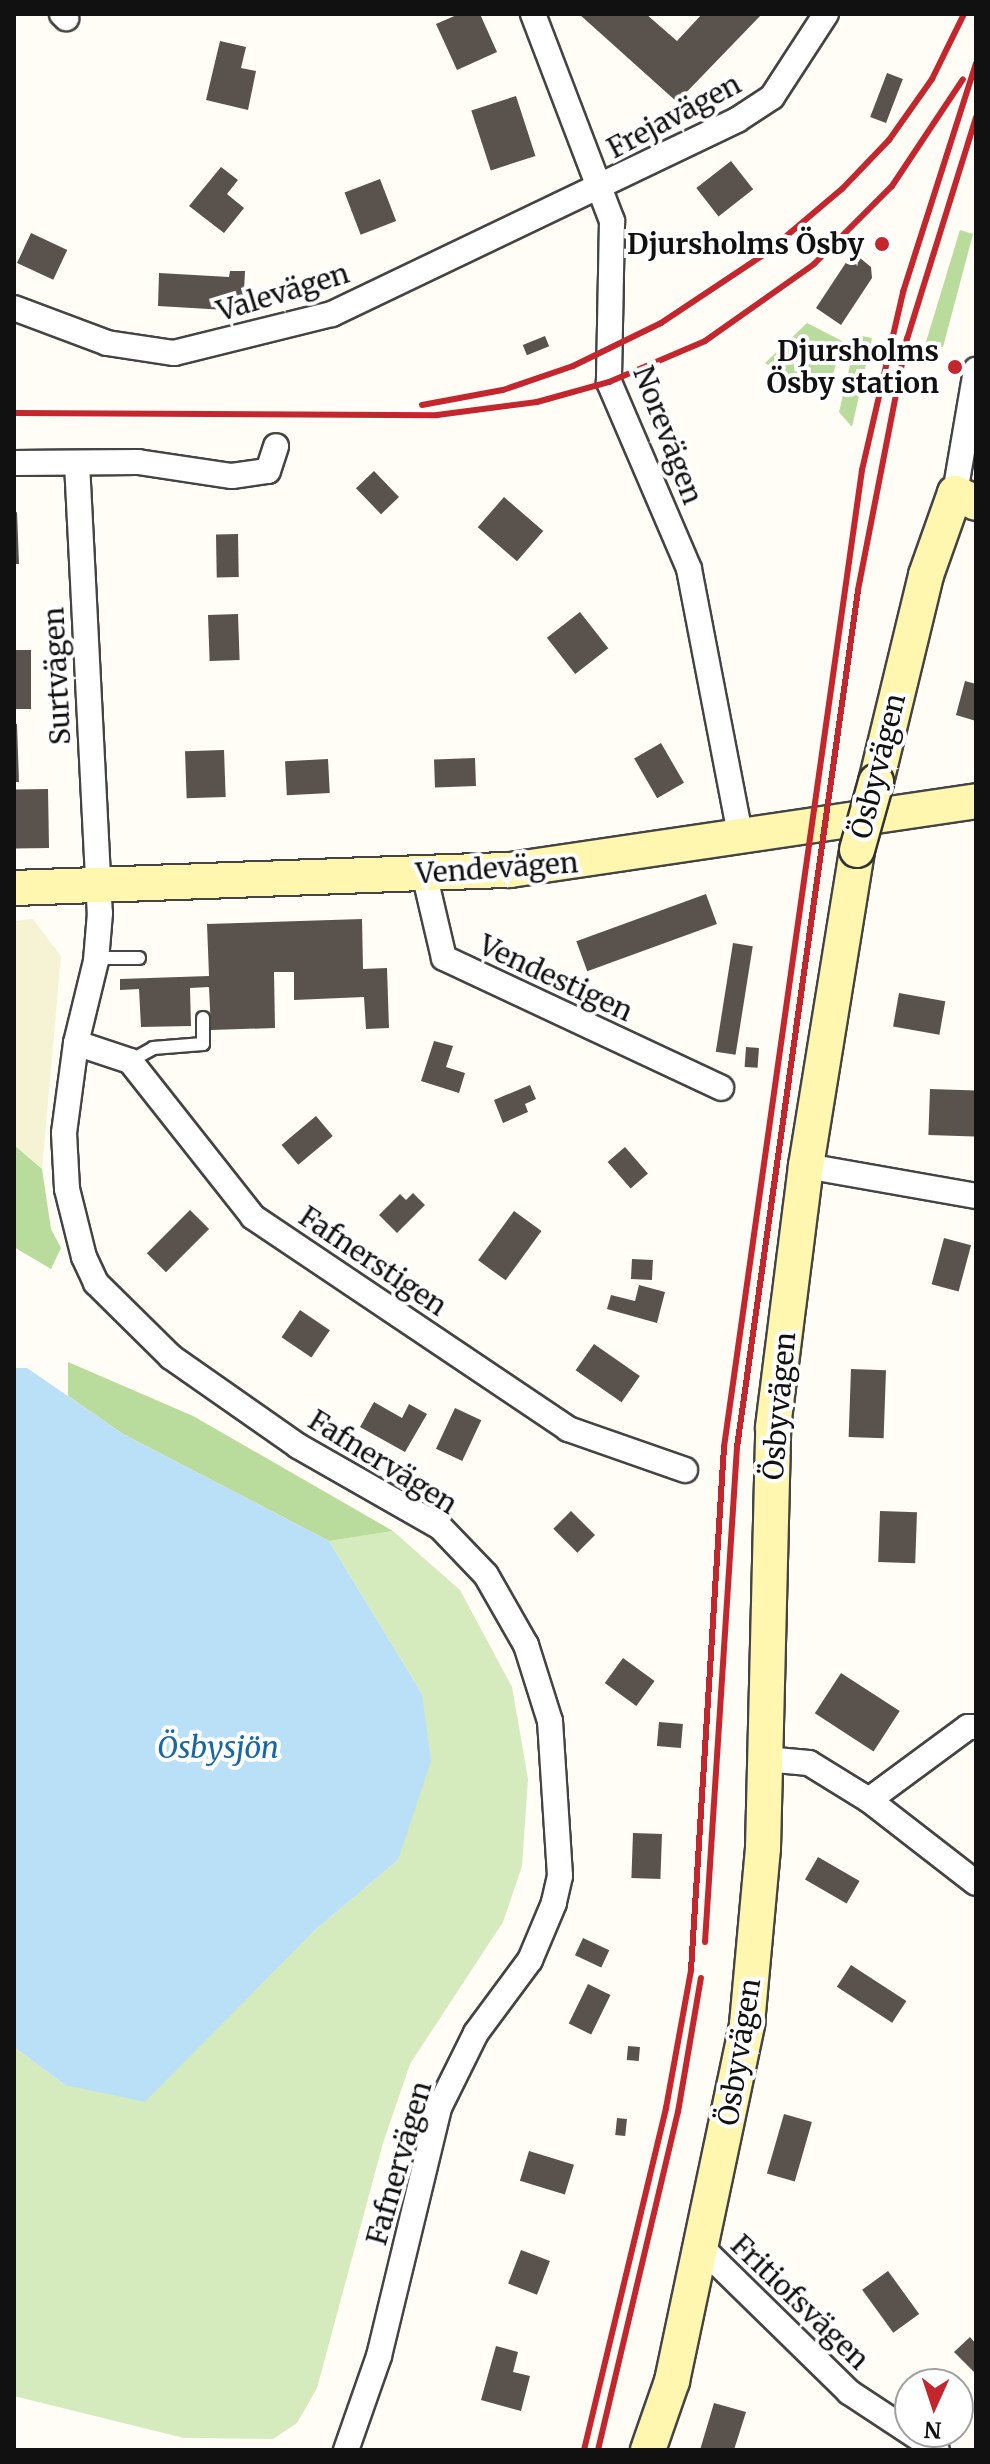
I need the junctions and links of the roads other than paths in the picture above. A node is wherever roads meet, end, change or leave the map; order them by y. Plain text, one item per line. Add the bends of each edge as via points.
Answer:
1 (533, 14) edge
2 (823, 15) edge
3 (602, 188) junction
4 (14, 308) edge
5 (976, 370) edge
6 (276, 446) dead end
7 (14, 463) edge
8 (77, 463) junction
9 (966, 498) edge
10 (976, 801) edge
11 (740, 835) junction
12 (424, 873) junction
13 (98, 886) junction
14 (14, 888) edge
15 (97, 958) junction
16 (139, 958) dead end
17 (203, 1018) dead end
18 (76, 1043) junction
19 (130, 1061) junction
20 (721, 1088) dead end
21 (806, 1166) junction
22 (976, 1196) edge
23 (685, 1470) dead end
24 (976, 1727) edge
25 (765, 1759) junction
26 (869, 1800) junction
27 (976, 1883) edge
28 (702, 2248) junction
29 (346, 2450) edge
30 (648, 2450) edge
31 (937, 2450) edge

1 - 3 street, Norevägen
2 - 3 street, Frejavägen via 772,97 708,137
3 - 4 street, Valevägen via 332,314 187,350 140,350 107,343
3 - 11 street, Norevägen via 612,221 609,382 689,569
5 - 9 street, Ösbyvägen
6 - 8 street via 268,471 232,476 138,462
7 - 8 street
8 - 13 street, Surtvägen
9 - 21 street, Ösbyvägen, bridge via 926,575 857,850
10 - 11 street, Vendevägen
11 - 12 street, Vendevägen via 599,860
12 - 13 street, Vendevägen
12 - 20 street, Vendestigen via 444,958
13 - 14 street, Vendevägen
13 - 15 street, Fafnervägen
15 - 16 lane
15 - 18 street, Fafnervägen
17 - 19 lane via 203,1044 153,1048
18 - 19 street
18 - 29 street, Fafnervägen via 64,1133 67,1189 96,1283 184,1366 298,1446 440,1527 486,1575 526,1645 550,1721 560,1876 554,1903 530,1960 476,2033 439,2108 379,2356
19 - 23 street, Fafnerstigen via 253,1217 568,1429
21 - 22 street
21 - 25 street, Ösbyvägen via 773,1427
24 - 26 street via 968,1727
25 - 26 street via 809,1763
25 - 28 street, Ösbyvägen via 763,1848 747,2024
26 - 27 street
28 - 30 street, Ösbyvägen via 672,2381
28 - 31 street, Fritiofsvägen via 849,2392

